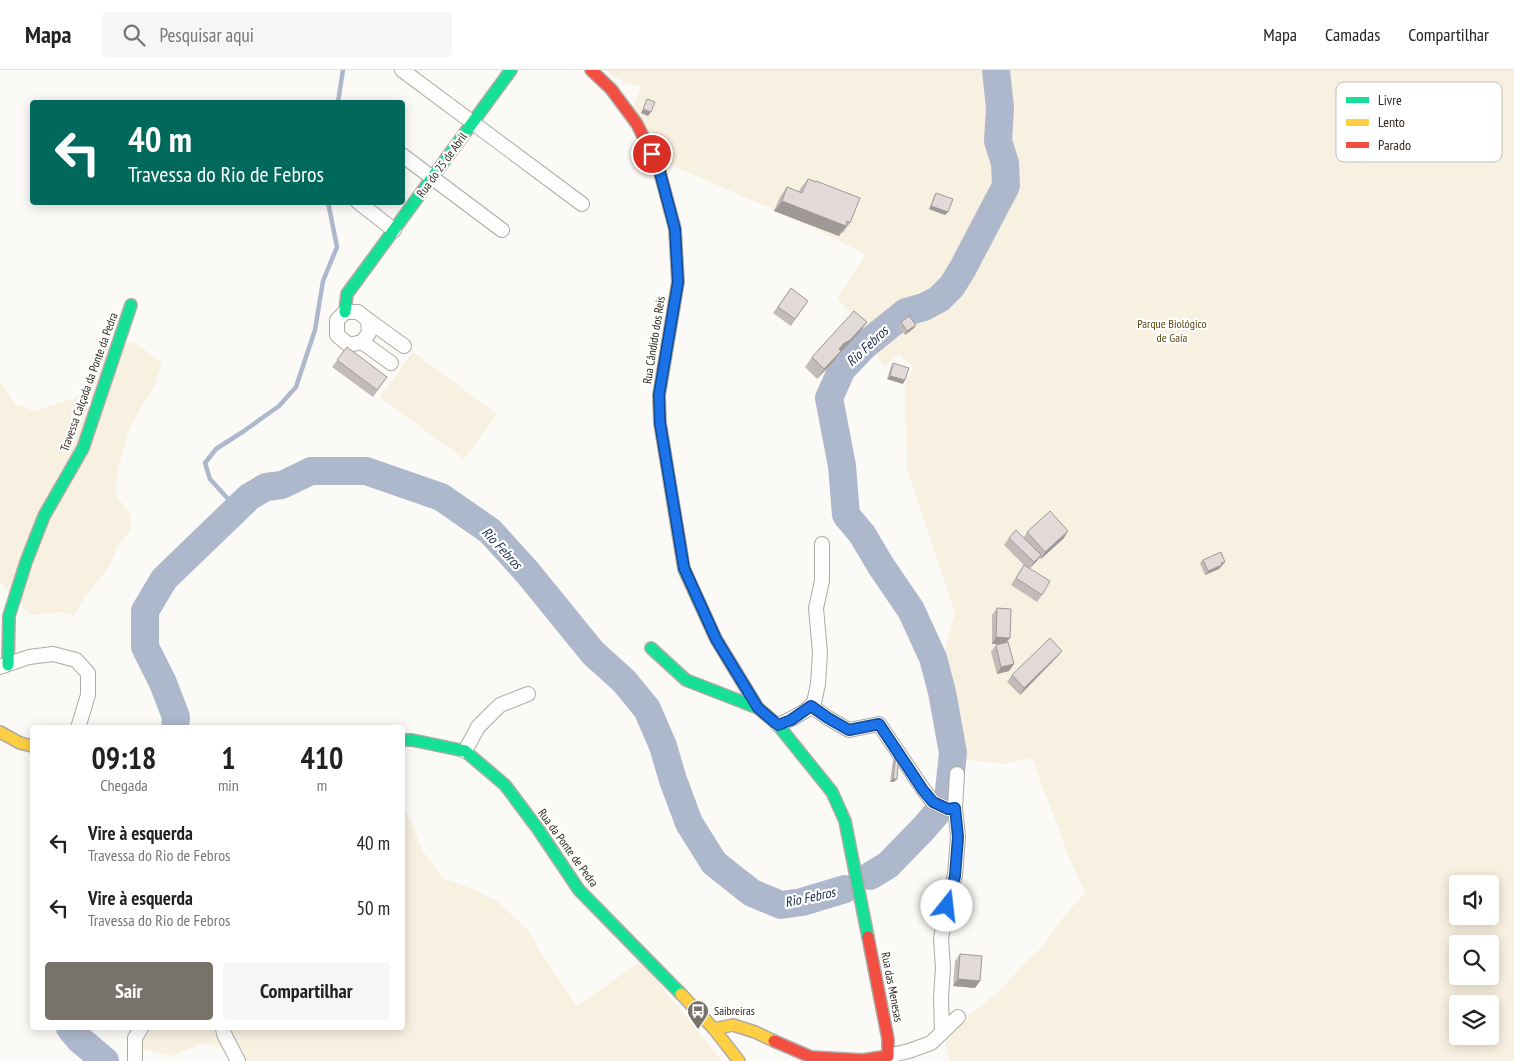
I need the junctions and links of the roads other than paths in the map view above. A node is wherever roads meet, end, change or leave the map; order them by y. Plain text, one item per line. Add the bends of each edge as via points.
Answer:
1 (402, 70) edge
2 (511, 70) edge
3 (591, 70) edge
4 (473, 122) junction
5 (405, 157) edge
6 (433, 178) junction
7 (582, 204) dead end
8 (362, 205) edge
9 (394, 230) junction
10 (502, 230) dead end
11 (131, 305) dead end
12 (345, 312) junction
13 (368, 320) junction
14 (362, 342) junction
15 (404, 346) dead end
16 (390, 363) dead end
17 (822, 544) dead end
18 (651, 648) dead end
19 (4, 666) edge
20 (528, 694) dead end
21 (811, 706) junction
22 (758, 708) junction
23 (79, 725) edge
24 (778, 725) junction
25 (0, 732) edge
26 (405, 740) edge
27 (30, 746) edge
28 (465, 752) junction
29 (957, 774) dead end
30 (952, 808) junction
31 (958, 1017) dead end
32 (714, 1029) junction
33 (140, 1030) edge
34 (223, 1030) edge
35 (942, 1032) junction
36 (888, 1056) junction
37 (135, 1061) edge
38 (238, 1061) edge
39 (740, 1061) edge

1 - 4 street
2 - 4 street, Rua do 25 de Abril
3 - 22 street, Rua Cândido dos Reis via 611,89 637,124 659,169 673,221 678,282 659,395 660,423 684,568 716,639
4 - 6 street, Rua do 25 de Abril
4 - 7 street
5 - 6 street
6 - 9 street, Rua do 25 de Abril
6 - 10 street
8 - 9 street
9 - 12 street, Rua do 25 de Abril via 347,294
11 - 19 street, Travessa Calçada da Ponte da Pedra via 83,448 44,516 26,562 9,616
12 - 13 street via 358,312
12 - 14 street, Rua do 25 de Abril via 337,320 337,335 348,345
13 - 14 street via 369,333
13 - 15 street
14 - 16 street, Rua do 25 de Abril
17 - 21 street via 822,581 816,608 820,653 818,684
18 - 22 street, Rua Cândido dos Reis via 686,680
19 - 23 street via 29,657 53,654 76,660 88,673 88,695
20 - 28 street via 500,705 478,726
21 - 24 street
21 - 30 street via 849,730 879,724 933,802
22 - 24 street, Rua Cândido dos Reis
24 - 36 street, Rua das Menesas via 832,792 845,821 888,1039
25 - 27 street
26 - 28 street, Rua da Ponte de Pedra
28 - 32 street, Rua da Ponte de Pedra via 505,785 579,890
29 - 30 street
30 - 35 street via 958,837 955,876 941,938 944,968
31 - 35 street
32 - 36 street via 733,1025 811,1057 863,1060
32 - 39 street
33 - 37 street via 135,1038
34 - 38 street
35 - 36 street via 931,1043

